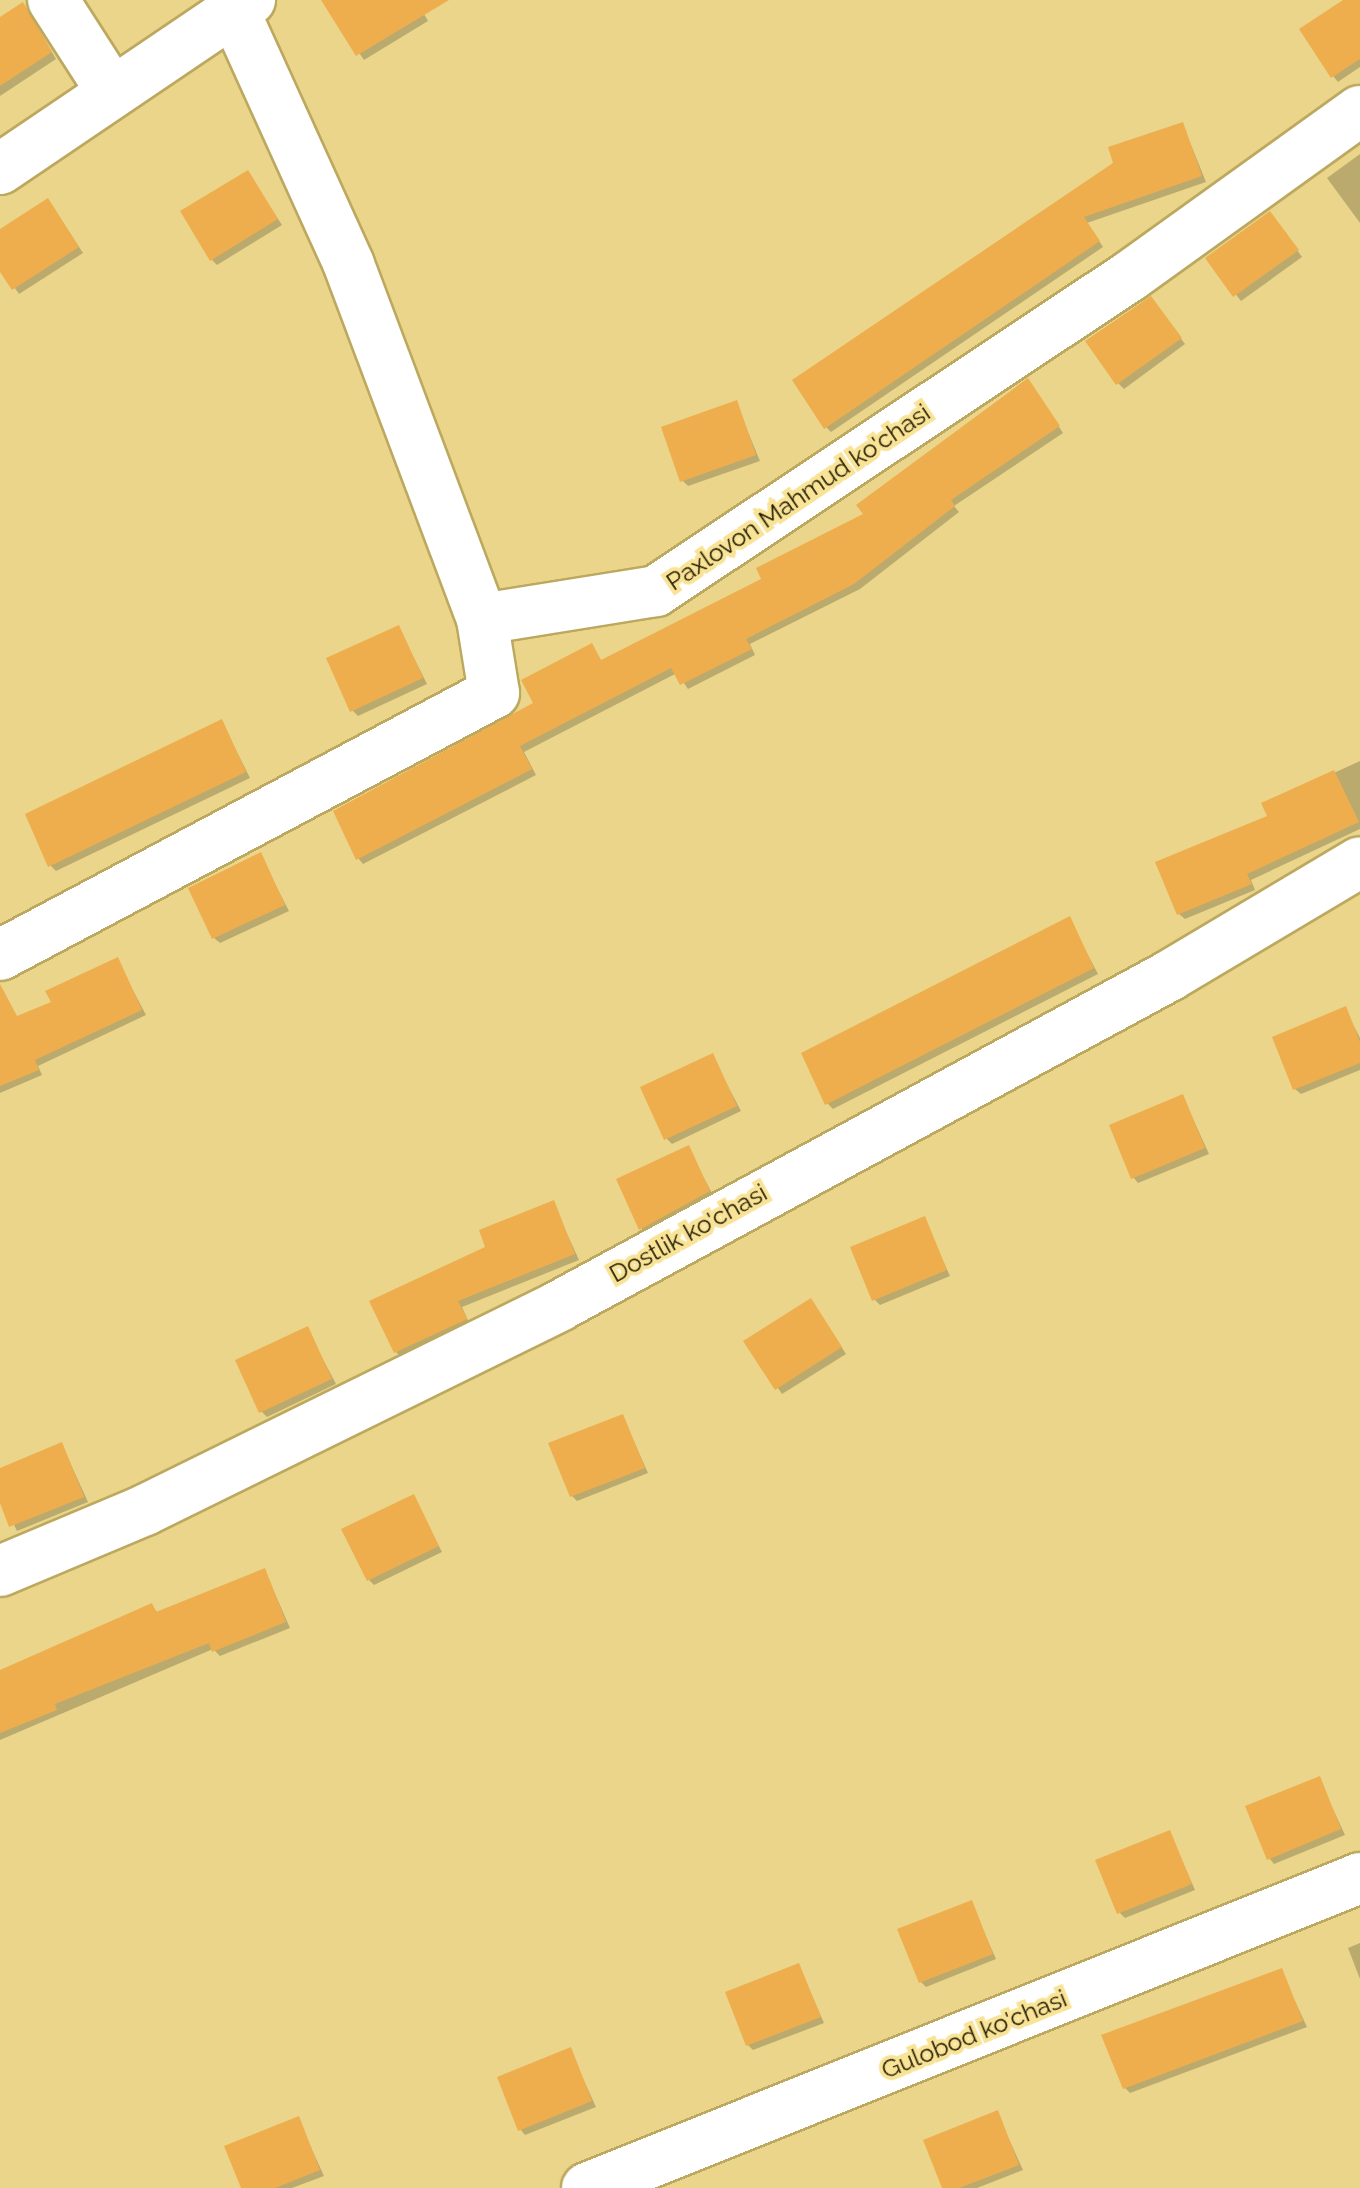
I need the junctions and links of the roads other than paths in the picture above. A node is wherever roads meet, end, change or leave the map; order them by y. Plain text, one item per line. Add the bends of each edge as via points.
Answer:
1 (52, 0) edge
2 (242, 6) edge
3 (112, 92) junction
4 (1360, 110) edge
5 (0, 169) edge
6 (482, 619) junction
7 (1360, 862) edge
8 (0, 956) edge
9 (0, 1571) edge
10 (1360, 1878) edge
11 (586, 2188) edge

1 - 3 street
2 - 3 street
2 - 6 street via 349,265
3 - 5 street
4 - 6 street, Paxlovon Mahmud ko'chasi via 1130,276 656,591
6 - 8 street via 494,693
7 - 9 street, Dostlik ko'chasi via 1169,976 559,1306 146,1510
10 - 11 street, Gulobod ko'chasi

